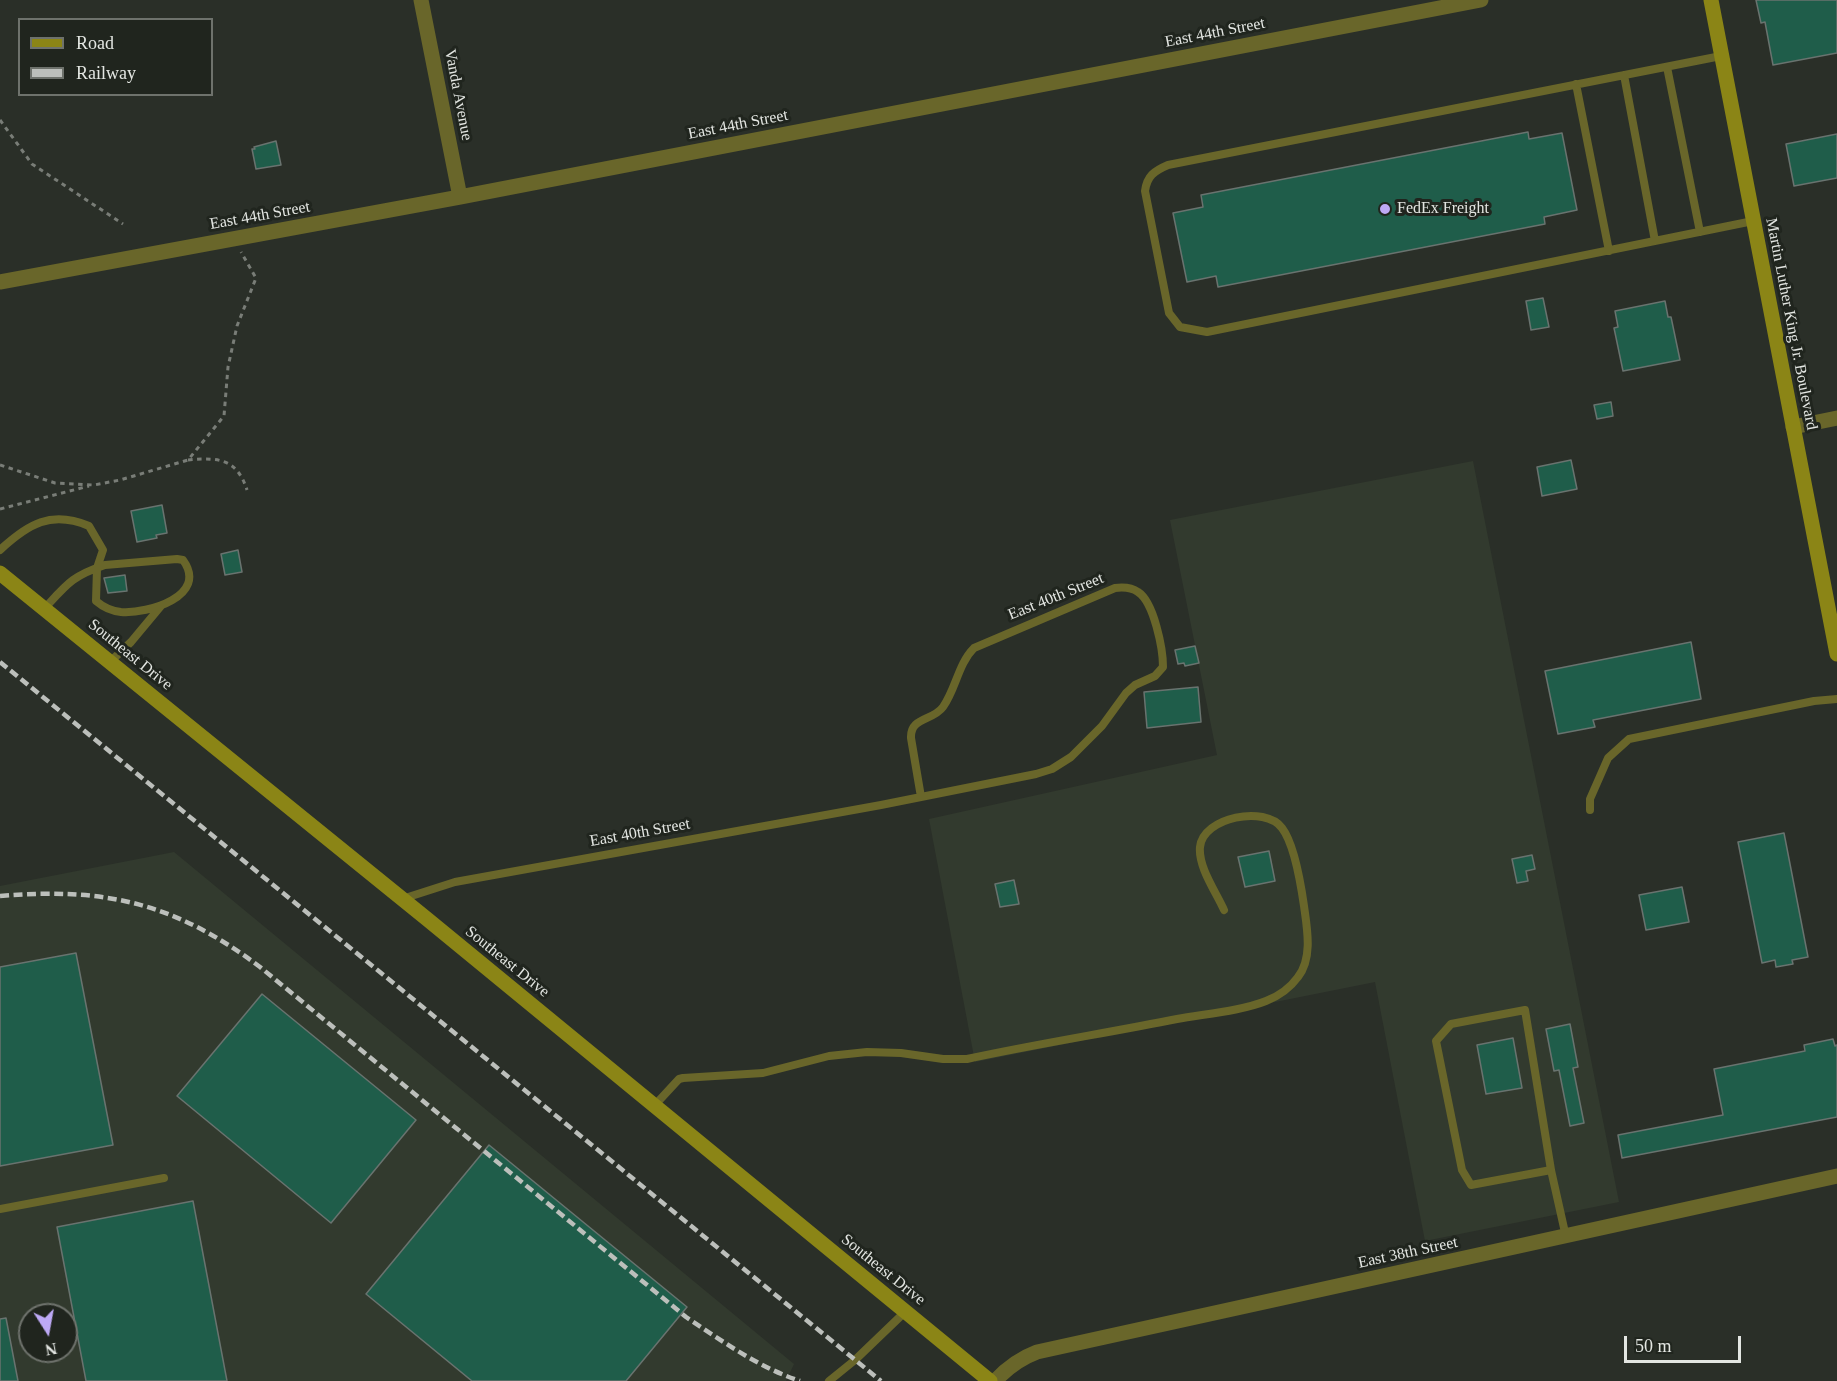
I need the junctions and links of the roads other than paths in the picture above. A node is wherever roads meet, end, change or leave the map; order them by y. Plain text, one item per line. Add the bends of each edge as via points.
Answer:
1 (421, 0) edge
2 (1481, 0) edge
3 (1711, 0) edge
4 (1721, 56) junction
5 (1667, 67) junction
6 (1624, 75) junction
7 (1576, 84) junction
8 (460, 197) junction
9 (1753, 221) junction
10 (1700, 232) junction
11 (1655, 241) junction
12 (1609, 250) junction
13 (0, 282) edge
14 (1837, 418) edge
15 (1793, 427) junction
16 (0, 550) edge
17 (97, 568) junction
18 (0, 573) edge
19 (161, 605) junction
20 (44, 609) junction
21 (1837, 654) edge
22 (110, 662) junction
23 (1837, 699) edge
24 (921, 797) junction
25 (1590, 810) dead end
26 (401, 899) junction
27 (1224, 910) dead end
28 (654, 1106) junction
29 (1551, 1170) junction
30 (1837, 1176) edge
31 (164, 1178) dead end
32 (0, 1209) edge
33 (1566, 1237) junction
34 (905, 1312) junction
35 (829, 1381) edge
36 (990, 1381) edge
37 (995, 1381) edge

1 - 8 street, Vanda Avenue
2 - 8 street, East 44th Street
3 - 4 main road, Martin Luther King Jr. Boulevard
4 - 5 lane
4 - 9 main road, Martin Luther King Jr. Boulevard
5 - 6 lane
5 - 10 lane
6 - 7 lane
6 - 11 lane
7 - 12 lane
7 - 12 lane via 1179,162 1154,171 1146,180 1145,191 1169,313 1180,327 1207,332
8 - 13 street, East 44th Street
9 - 10 lane
9 - 15 main road, Martin Luther King Jr. Boulevard
10 - 11 lane
11 - 12 lane
14 - 15 street
15 - 21 main road, Martin Luther King Jr. Boulevard
16 - 17 lane via 32,526 62,518 89,526 103,550
17 - 19 lane via 96,601 105,608 140,611
17 - 19 lane via 183,560 190,576 187,588 176,599
17 - 20 lane via 72,579
18 - 20 main road, Southeast Drive
19 - 22 lane
20 - 22 main road, Southeast Drive
22 - 26 main road, Southeast Drive
23 - 25 lane via 1629,739 1608,758 1590,799
24 - 24 lane, East 40th Street via 911,730 943,708 974,648 1115,588 1136,590 1142,595 1155,622 1162,668 1130,689 1102,726 1071,757 1036,774
24 - 26 lane, East 40th Street via 455,882
26 - 28 main road, Southeast Drive
27 - 28 lane via 1203,863 1202,838 1212,827 1230,819 1269,817 1288,835 1303,898 1307,944 1300,975 1271,999 967,1059 867,1052 829,1056 763,1073 683,1078
28 - 34 main road, Southeast Drive
29 - 29 lane via 1471,1185 1462,1170 1436,1041 1451,1024 1525,1010
29 - 33 lane
30 - 33 street, East 38th Street
31 - 32 lane
33 - 37 street, East 38th Street via 1037,1352 1025,1356
34 - 35 lane
34 - 36 main road, Southeast Drive

